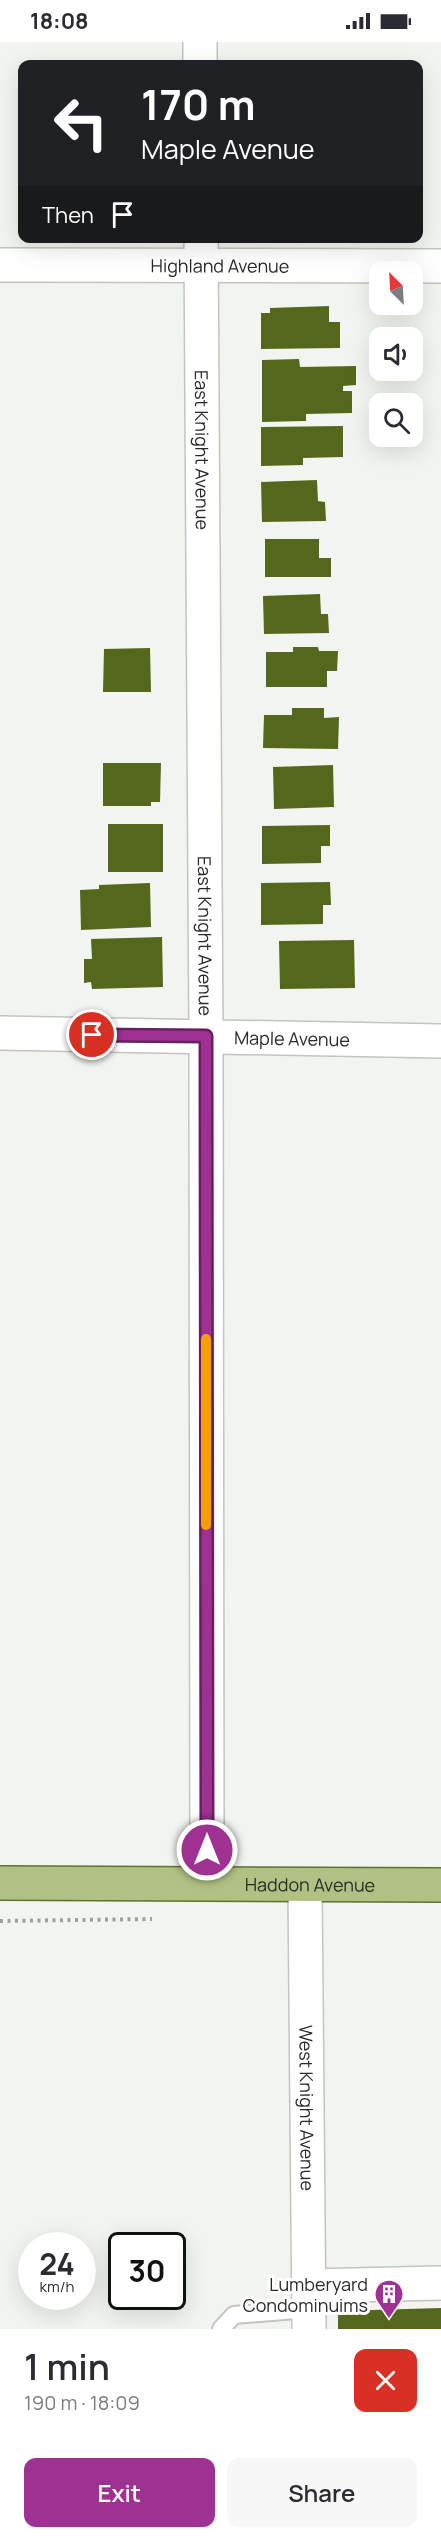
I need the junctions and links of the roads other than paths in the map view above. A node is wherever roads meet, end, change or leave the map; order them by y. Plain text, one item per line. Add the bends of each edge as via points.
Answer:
1 (200, 42) edge
2 (200, 60) edge
3 (201, 252) edge
4 (0, 266) edge
5 (441, 266) edge
6 (0, 1033) edge
7 (206, 1036) junction
8 (441, 1041) edge
9 (0, 1883) edge
10 (210, 1884) junction
11 (441, 1885) edge
12 (305, 1886) junction
13 (441, 2283) edge
14 (308, 2308) edge
15 (221, 2329) edge

1 - 2 street
3 - 4 street, Highland Avenue
3 - 5 street, Highland Avenue
3 - 7 street, East Knight Avenue
6 - 7 street, Maple Avenue
7 - 8 street, Maple Avenue
7 - 10 street, East Knight Avenue
9 - 10 main road, Haddon Avenue
10 - 12 main road, Haddon Avenue
11 - 12 main road, Haddon Avenue
12 - 14 street, West Knight Avenue
13 - 14 street
14 - 15 lane via 234,2315

